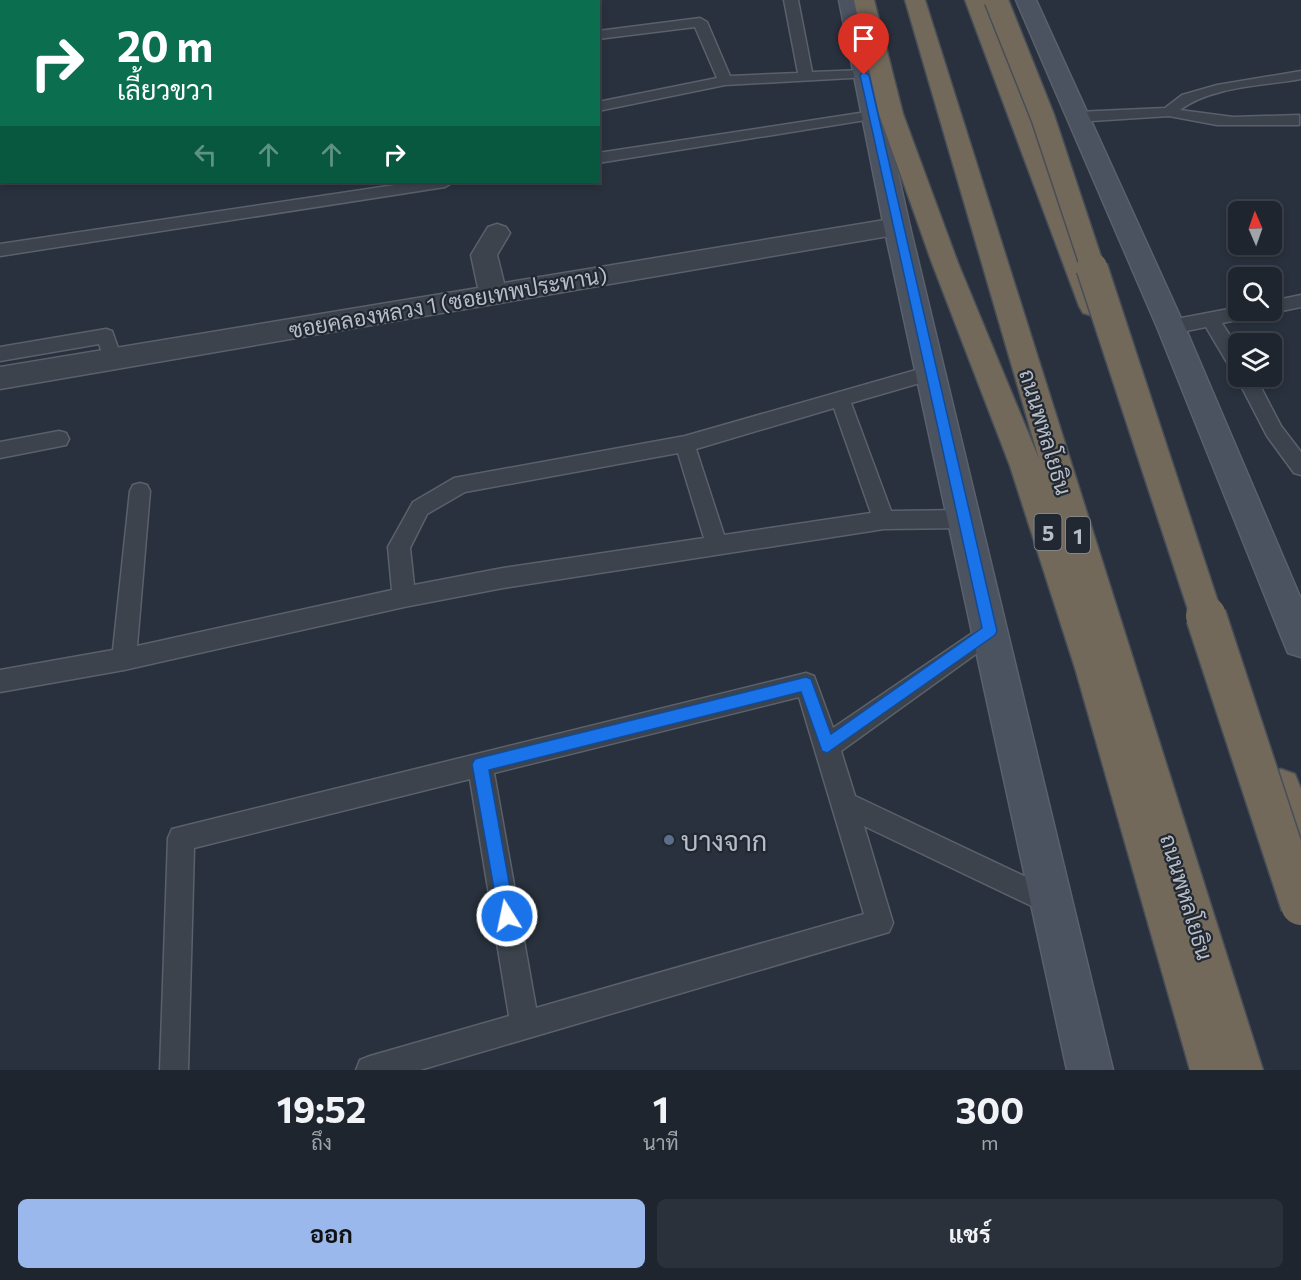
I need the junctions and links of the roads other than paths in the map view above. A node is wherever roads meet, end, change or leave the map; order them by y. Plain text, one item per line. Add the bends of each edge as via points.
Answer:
1 (791, 0) edge
2 (849, 0) edge
3 (864, 0) edge
4 (915, 0) edge
5 (975, 0) edge
6 (996, 0) edge
7 (1026, 0) edge
8 (600, 35) edge
9 (864, 75) junction
10 (1301, 75) edge
11 (806, 78) junction
12 (725, 81) junction
13 (600, 107) edge
14 (1169, 112) junction
15 (873, 115) junction
16 (1076, 117) junction
17 (1299, 120) dead end
18 (600, 158) edge
19 (438, 183) edge
20 (897, 227) junction
21 (497, 232) dead end
22 (0, 250) edge
23 (493, 295) junction
24 (1301, 301) edge
25 (1282, 305) edge
26 (1228, 317) edge
27 (1211, 321) junction
28 (1170, 327) junction
29 (1228, 348) edge
30 (0, 354) edge
31 (113, 359) junction
32 (930, 373) junction
33 (0, 378) edge
34 (1251, 387) edge
35 (840, 399) junction
36 (59, 440) dead end
37 (685, 444) junction
38 (0, 450) edge
39 (1301, 467) edge
40 (140, 491) dead end
41 (964, 519) junction
42 (884, 520) junction
43 (717, 545) junction
44 (404, 597) junction
45 (990, 631) junction
46 (1300, 634) edge
47 (124, 659) junction
48 (0, 681) edge
49 (827, 746) junction
50 (480, 764) junction
51 (845, 804) junction
52 (1301, 839) edge
53 (1051, 902) junction
54 (1301, 905) edge
55 (525, 1025) junction
56 (174, 1070) edge
57 (370, 1070) edge
58 (1090, 1070) edge
59 (1213, 1070) edge
60 (1240, 1070) edge

1 - 11 lane
2 - 9 main road
3 - 59 highway, 5 via 891,114 1026,466 1093,668
4 - 60 highway, ถนนพหลโยธิน / 1
5 - 52 highway
6 - 54 highway, bridge via 1043,118
7 - 16 main road
8 - 12 lane via 700,22
9 - 11 lane
9 - 15 main road
10 - 14 lane via 1222,88 1187,98
11 - 12 lane
12 - 13 lane
14 - 16 lane
14 - 17 lane via 1220,122
15 - 18 lane
15 - 20 main road
16 - 28 main road
19 - 22 lane
20 - 23 street, ซอยคลองหลวง 1 (ซอยเทพประทาน)
20 - 32 main road
21 - 23 street via 484,255
23 - 31 street, ซอยคลองหลวง 1 (ซอยเทพประทาน)
24 - 25 lane
26 - 27 lane
27 - 28 lane
27 - 29 lane
28 - 46 main road
30 - 31 lane via 106,336
31 - 33 street, ซอยคลองหลวง 1 (ซอยเทพประทาน)
32 - 35 lane
32 - 41 main road
34 - 39 lane via 1274,431
35 - 37 lane
35 - 42 lane
36 - 38 lane
37 - 43 lane
37 - 44 lane via 460,484 420,508 399,547
40 - 47 lane
41 - 42 lane
41 - 45 main road
42 - 43 lane
43 - 44 lane
44 - 47 lane
45 - 49 lane
45 - 53 main road
47 - 48 lane
49 - 50 lane via 806,684
49 - 51 lane
50 - 55 lane
50 - 56 lane via 181,838
51 - 53 lane
51 - 55 lane via 880,923
53 - 58 main road
55 - 57 lane

